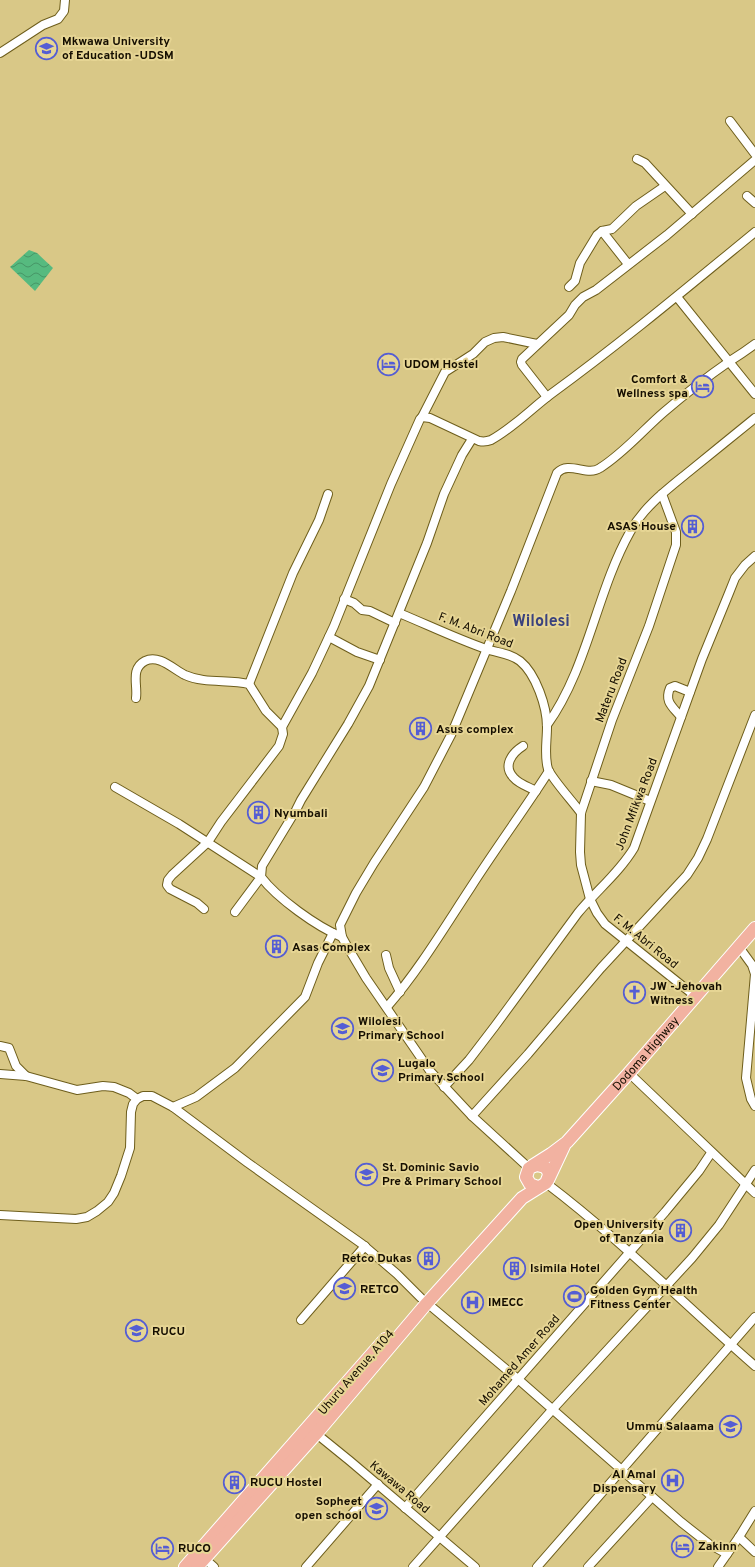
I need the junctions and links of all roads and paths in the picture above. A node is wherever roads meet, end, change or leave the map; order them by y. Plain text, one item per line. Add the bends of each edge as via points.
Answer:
1 (65, 0) edge
2 (0, 53) edge
3 (730, 121) dead end
4 (755, 154) edge
5 (637, 159) dead end
6 (755, 160) edge
7 (665, 186) junction
8 (747, 196) dead end
9 (755, 203) edge
10 (692, 214) junction
11 (602, 231) junction
12 (755, 232) edge
13 (628, 264) junction
14 (569, 287) dead end
15 (677, 297) junction
16 (537, 344) junction
17 (755, 344) edge
18 (730, 361) junction
19 (755, 394) edge
20 (547, 397) junction
21 (422, 417) junction
22 (755, 418) edge
23 (472, 439) junction
24 (328, 494) dead end
25 (662, 494) junction
26 (755, 556) edge
27 (344, 599) junction
28 (399, 613) junction
29 (395, 623) junction
30 (329, 637) junction
31 (486, 649) junction
32 (380, 660) junction
33 (249, 684) junction
34 (690, 692) junction
35 (136, 698) dead end
36 (755, 715) edge
37 (681, 717) junction
38 (547, 725) junction
39 (282, 727) junction
40 (523, 746) dead end
41 (549, 771) junction
42 (591, 781) junction
43 (115, 787) dead end
44 (536, 791) junction
45 (650, 801) junction
46 (581, 813) junction
47 (208, 842) junction
48 (261, 877) junction
49 (590, 899) junction
50 (204, 909) dead end
51 (235, 912) dead end
52 (755, 928) edge
53 (332, 933) junction
54 (342, 937) junction
55 (626, 941) junction
56 (739, 947) junction
57 (386, 955) dead end
58 (400, 992) junction
59 (695, 996) junction
60 (387, 1007) junction
61 (0, 1046) edge
62 (629, 1073) junction
63 (0, 1074) edge
64 (26, 1076) junction
65 (444, 1087) junction
66 (137, 1099) junction
67 (755, 1106) edge
68 (173, 1107) junction
69 (472, 1116) junction
70 (567, 1142) junction
71 (711, 1153) junction
72 (529, 1170) junction
73 (755, 1170) edge
74 (544, 1183) junction
75 (745, 1184) junction
76 (755, 1193) edge
77 (0, 1215) edge
78 (365, 1246) junction
79 (629, 1252) junction
80 (666, 1286) junction
81 (424, 1300) junction
82 (755, 1317) edge
83 (301, 1320) dead end
84 (731, 1344) junction
85 (755, 1366) edge
86 (519, 1380) junction
87 (552, 1410) junction
88 (312, 1430) junction
89 (622, 1470) junction
90 (378, 1484) junction
91 (652, 1497) junction
92 (405, 1508) junction
93 (755, 1511) edge
94 (739, 1537) junction
95 (440, 1538) junction
96 (755, 1552) edge
97 (727, 1554) junction
98 (201, 1563) edge
99 (185, 1567) edge
100 (214, 1567) edge
101 (306, 1567) edge
102 (413, 1567) edge
103 (474, 1567) edge
104 (537, 1567) edge
105 (588, 1567) edge
106 (718, 1567) edge

1 - 2 street via 64,11 58,19 43,25
3 - 4 street
5 - 7 street via 645,163
6 - 10 street
7 - 10 street
7 - 11 street via 636,206 612,229
8 - 9 street
10 - 13 street
11 - 13 street
11 - 14 street via 593,238
12 - 15 street
13 - 16 street via 596,290 583,297 569,315
15 - 18 street
15 - 20 street
16 - 20 street via 521,362
16 - 21 street via 503,338 485,342 473,354 445,372
17 - 18 street
18 - 19 street
18 - 31 street via 664,412 611,462 598,470 560,469
20 - 23 street via 490,440 485,442
21 - 23 street via 430,418
21 - 27 street via 391,484
22 - 25 street
23 - 28 street via 444,494
24 - 33 street
25 - 38 street via 641,514 630,532 615,563 572,680
25 - 42 street, Materu Road via 676,532 676,545 649,626
26 - 34 street, John Mfikwa Road via 735,578
27 - 29 street via 362,610 370,611
27 - 30 street
28 - 29 street
28 - 31 street, F. M. Abri Road
29 - 32 street
30 - 32 street via 357,652
30 - 39 street
31 - 38 street, F. M. Abri Road via 508,654 526,666 542,699
31 - 54 street via 451,735 431,775 374,863 342,920
32 - 48 street via 348,724 262,866
33 - 35 street via 198,679 185,675 163,661 150,660 144,662 135,675
33 - 39 street via 266,711
34 - 37 street, John Mfikwa Road
34 - 37 street via 675,686 670,688 667,694 669,703
36 - 55 street via 698,858 687,875
37 - 45 street, John Mfikwa Road
38 - 41 street, F. M. Abri Road via 546,760
39 - 47 street via 283,734 279,746
40 - 44 street via 512,755 509,762 510,772 517,780
41 - 44 street
41 - 46 street, F. M. Abri Road
42 - 45 street via 611,785
42 - 46 street, Materu Road
43 - 47 street
44 - 58 street
45 - 49 street, John Mfikwa Road via 634,848 626,862
46 - 49 street, Materu Road via 580,852
47 - 48 street
47 - 50 street via 168,880 170,889
48 - 51 street
48 - 53 street via 281,898
49 - 55 street, F. M. Abri Road via 605,924
49 - 65 street, John Mfikwa Road via 562,932 469,1060
52 - 56 highway, Dodoma Highway
53 - 54 street
53 - 68 street via 305,997 234,1068 196,1097
54 - 60 street
55 - 59 street, F. M. Abri Road
55 - 69 street
56 - 59 highway, Dodoma Highway
56 - 67 street via 752,964 755,974 746,1078
57 - 58 street via 388,968
58 - 60 street
59 - 62 highway, Dodoma Highway
60 - 65 street via 430,1071
61 - 64 street via 9,1048 16,1066
62 - 70 highway, Dodoma Highway
62 - 71 street
63 - 64 street
64 - 66 street via 77,1090 114,1087
65 - 69 street
66 - 68 street via 152,1096
66 - 77 street via 131,1112 130,1148 108,1202 87,1217 76,1219
68 - 78 street
69 - 72 street
70 - 72 highway
70 - 74 highway
71 - 75 street
71 - 79 street, Mohamed Amer Road via 665,1212
72 - 74 highway via 530,1184
72 - 74 highway via 537,1164 545,1167 549,1175
72 - 81 highway, Uhuru Avenue, A104 via 512,1200
73 - 75 street
74 - 79 street
74 - 81 highway, Uhuru Avenue, A104 via 522,1198
75 - 76 street
75 - 80 street via 719,1225
78 - 81 street
78 - 83 street
79 - 80 street
79 - 86 street, Mohamed Amer Road
80 - 84 street
80 - 87 street
81 - 86 street
81 - 88 highway, Uhuru Avenue, A104
82 - 84 street
84 - 85 street
84 - 89 street
86 - 87 street
86 - 92 street, Mohamed Amer Road
87 - 89 street
87 - 95 street
88 - 90 street, Kawawa Road
88 - 98 highway, Uhuru Avenue, A104
88 - 99 highway, Uhuru Avenue, A104
89 - 91 street
89 - 104 street
90 - 92 street, Kawawa Road
90 - 101 street
91 - 97 street via 709,1544
91 - 105 street
92 - 95 street, Kawawa Road
93 - 94 street
94 - 96 street
94 - 97 street
95 - 102 street
95 - 103 street, Kawawa Road
97 - 106 street
98 - 100 street

